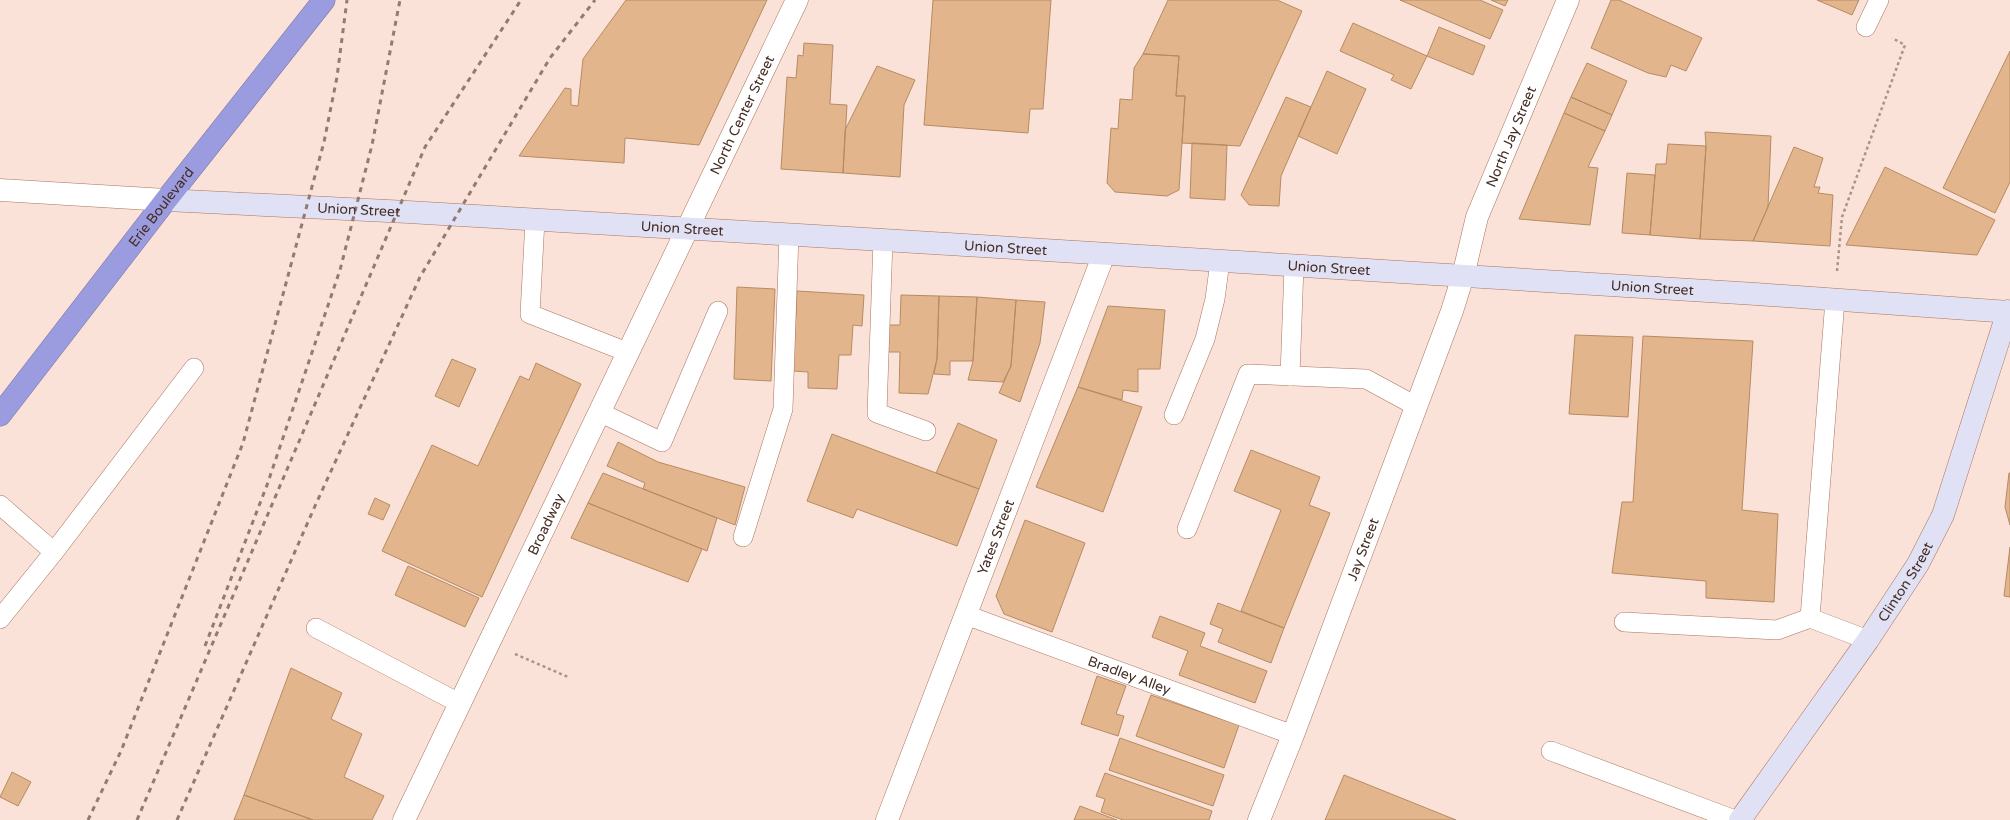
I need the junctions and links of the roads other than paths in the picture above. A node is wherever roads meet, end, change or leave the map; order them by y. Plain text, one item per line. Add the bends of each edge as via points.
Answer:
1 (324, 0) edge
2 (797, 0) edge
3 (1568, 0) edge
4 (1878, 0) edge
5 (1866, 27) road end
6 (0, 190) edge
7 (166, 200) junction
8 (535, 220) junction
9 (687, 229) junction
10 (789, 234) junction
11 (883, 240) junction
12 (1104, 254) junction
13 (1220, 261) junction
14 (1294, 266) junction
15 (1463, 276) junction
16 (1834, 300) junction
17 (2009, 310) edge
18 (718, 311) dead end
19 (627, 352) junction
20 (194, 368) dead end
21 (1290, 376) junction
22 (1416, 406) junction
23 (599, 412) junction
24 (0, 415) edge
25 (1174, 415) dead end
26 (926, 431) dead end
27 (0, 505) edge
28 (1187, 529) dead end
29 (743, 537) dead end
30 (54, 552) junction
31 (966, 615) junction
32 (1810, 618) junction
33 (0, 619) edge
34 (1624, 622) dead end
35 (316, 628) dead end
36 (1868, 640) junction
37 (459, 703) junction
38 (1293, 735) junction
39 (1551, 751) dead end
40 (404, 820) edge
41 (887, 820) edge
42 (1259, 820) edge
43 (1735, 820) edge
44 (1740, 820) edge

1 - 7 highway, Erie Boulevard
2 - 9 street, North Center Street
3 - 15 street, North Jay Street via 1477,217
4 - 5 lane
6 - 7 street, Union Street
7 - 8 main road, Union Street
7 - 24 highway, Erie Boulevard
8 - 9 main road, Union Street
8 - 19 lane via 530,314
9 - 10 main road, Union Street
9 - 19 street, Broadway
10 - 11 main road, Union Street
10 - 29 lane via 783,409
11 - 12 main road, Union Street
11 - 26 lane via 877,412
12 - 13 main road, Union Street
12 - 31 street, Yates Street
13 - 14 main road, Union Street
13 - 25 lane via 1205,339
14 - 15 main road, Union Street
14 - 21 lane
15 - 16 main road, Union Street
15 - 22 street, Jay Street
16 - 17 main road, Union Street
16 - 32 lane
17 - 36 main road, Clinton Street via 1943,515 1918,564
18 - 23 lane via 662,442
19 - 23 street, Broadway
20 - 30 lane
21 - 22 lane via 1366,379
21 - 28 lane via 1248,374
22 - 38 street, Jay Street
23 - 37 street, Broadway
27 - 30 lane
30 - 33 lane
31 - 38 lane, Bradley Alley
31 - 41 street, Yates Street
32 - 34 lane via 1777,630
32 - 36 lane
35 - 37 lane
36 - 44 main road, Clinton Street
37 - 40 street, Broadway
38 - 42 street, Jay Street
39 - 43 lane

